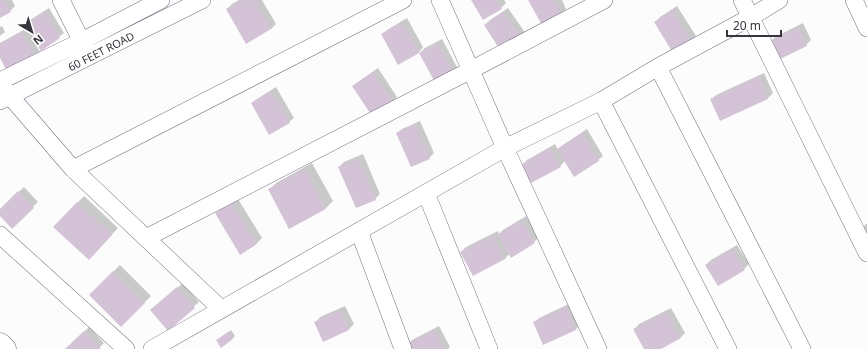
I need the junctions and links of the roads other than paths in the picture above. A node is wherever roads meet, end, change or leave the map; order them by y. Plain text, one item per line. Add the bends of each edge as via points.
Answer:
1 (61, 0) edge
2 (202, 0) edge
3 (403, 0) edge
4 (440, 0) edge
5 (604, 0) edge
6 (742, 0) edge
7 (779, 0) edge
8 (854, 0) edge
9 (156, 1) edge
10 (751, 17) junction
11 (867, 28) edge
12 (82, 41) junction
13 (90, 57) junction
14 (658, 67) junction
15 (470, 70) junction
16 (0, 82) edge
17 (5, 99) edge
18 (601, 101) junction
19 (505, 148) junction
20 (73, 169) junction
21 (426, 193) junction
22 (359, 231) junction
23 (0, 235) edge
24 (146, 238) junction
25 (867, 253) edge
26 (221, 310) junction
27 (0, 344) edge
28 (5, 349) edge
29 (126, 349) edge
30 (152, 349) edge
31 (403, 349) edge
32 (489, 349) edge
33 (598, 349) edge
34 (728, 349) edge
35 (802, 349) edge

1 - 12 street
2 - 13 street, 60 FEET ROAD
3 - 20 street
4 - 15 street
5 - 15 street
6 - 10 street
7 - 10 street
8 - 11 street
9 - 12 street, 60 FEET ROAD
10 - 14 street
10 - 25 street
12 - 13 street
12 - 16 street, 60 FEET ROAD
13 - 17 street, 60 FEET ROAD
14 - 18 street
14 - 35 street
15 - 19 street
15 - 24 street
16 - 17 street
17 - 20 street
18 - 19 street
18 - 34 street
19 - 21 street
19 - 33 street
20 - 24 street
21 - 22 street
21 - 32 street
22 - 26 street
22 - 31 street
23 - 29 street
24 - 26 street
26 - 30 street
27 - 28 main road

